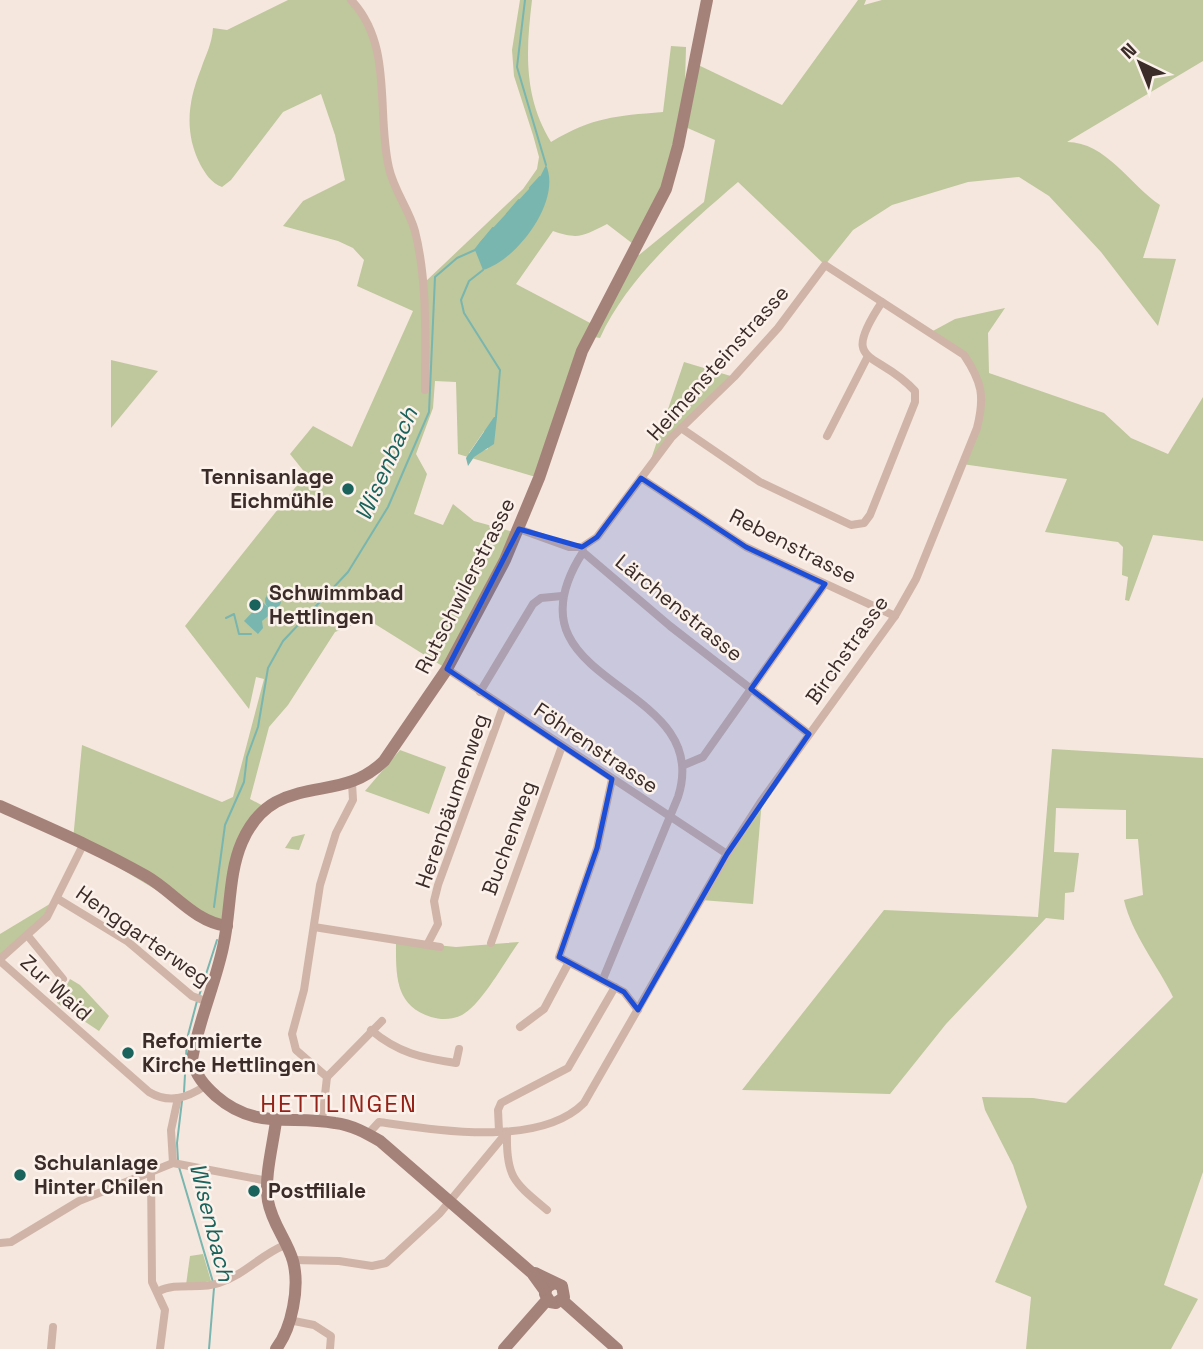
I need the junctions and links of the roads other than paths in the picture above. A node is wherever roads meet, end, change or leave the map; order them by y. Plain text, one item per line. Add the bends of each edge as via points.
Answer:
1 (351, 0) edge
2 (707, 0) edge
3 (825, 265) joint
4 (882, 302) junction
5 (868, 356) junction
6 (425, 390) dead end
7 (681, 428) junction
8 (827, 436) dead end
9 (642, 478) junction
10 (519, 530) junction
11 (582, 549) junction
12 (825, 584) junction
13 (562, 596) junction
14 (895, 617) junction
15 (447, 669) junction
16 (751, 689) junction
17 (480, 692) junction
18 (503, 707) junction
19 (809, 734) junction
20 (562, 746) junction
21 (684, 765) junction
22 (612, 779) junction
23 (352, 783) junction
24 (0, 806) edge
25 (670, 818) junction
26 (83, 845) junction
27 (727, 854) junction
28 (58, 899) junction
29 (227, 926) junction
30 (314, 927) junction
31 (29, 936) junction
32 (491, 943) dead end
33 (426, 945) junction
34 (440, 947) dead end
35 (0, 960) edge
36 (568, 964) junction
37 (63, 979) dead end
38 (603, 979) junction
39 (615, 987) junction
40 (202, 999) junction
41 (638, 1010) junction
42 (382, 1021) dead end
43 (520, 1027) dead end
44 (371, 1031) junction
45 (459, 1049) dead end
46 (327, 1077) junction
47 (205, 1086) junction
48 (181, 1097) junction
49 (276, 1121) junction
50 (322, 1121) junction
51 (503, 1132) junction
52 (368, 1134) junction
53 (178, 1164) junction
54 (151, 1172) junction
55 (268, 1181) junction
56 (449, 1200) junction
57 (547, 1210) dead end
58 (0, 1243) edge
59 (285, 1245) junction
60 (293, 1260) junction
61 (159, 1291) junction
62 (549, 1291) junction
63 (289, 1321) junction
64 (53, 1327) dead end
65 (51, 1349) edge
66 (160, 1349) edge
67 (276, 1349) edge
68 (330, 1349) edge
69 (504, 1349) edge
70 (617, 1349) edge

1 - 6 street via 374,41 388,166 416,234 423,283
2 - 10 street, Rutschwilerstrasse via 666,189 582,351
3 - 4 street, Birchstrasse
3 - 7 street, Heimensteinstrasse via 778,328
4 - 5 street via 862,331 861,346
4 - 14 street, Birchstrasse via 964,355 978,377 982,404 977,428 926,555
5 - 7 street via 908,383 915,391 915,402 864,523 851,524 779,491
5 - 8 street
7 - 9 street, Heimensteinstrasse
9 - 11 street, Heimensteinstrasse via 597,537
9 - 12 street, Rebenstrasse via 746,547
10 - 11 street, Lärchenstrasse
10 - 15 street, Rutschwilerstrasse
11 - 13 street, Heimensteinstrasse
11 - 16 street, Lärchenstrasse
12 - 14 street, Rebenstrasse
12 - 16 street
13 - 17 street via 541,598 533,604
13 - 21 street via 570,640 585,659 668,727
14 - 19 street, Birchstrasse
15 - 17 street, Föhrenstrasse
15 - 23 street, Rutschwilerstrasse via 384,761
16 - 19 street, Lärchenstrasse
16 - 21 street via 703,757
17 - 18 street, Föhrenstrasse
18 - 20 street, Föhrenstrasse
18 - 33 street, Herenbäumenweg via 438,885 434,901 438,924
19 - 27 street, Birchstrasse
20 - 22 street, Föhrenstrasse
20 - 32 street, Buchenweg
21 - 25 street
22 - 25 street, Föhrenstrasse
22 - 36 street via 597,848 559,957
23 - 29 street, Rutschwilerstrasse via 289,797 256,818 238,853
23 - 30 street via 354,800 327,859
24 - 26 street
25 - 27 street, Föhrenstrasse
25 - 38 street
26 - 28 street
26 - 29 street via 149,878 205,920
27 - 41 street, Birchstrasse
28 - 31 street
28 - 40 street, Henggarterweg via 127,941
29 - 40 street, Rutschwilerstrasse
30 - 33 street
30 - 46 street via 291,1040
31 - 35 street
31 - 37 street
33 - 34 street
35 - 48 street, Zur Waid via 149,1092 166,1100
36 - 38 street
36 - 43 street via 544,1009
38 - 39 street
39 - 41 street
39 - 51 street via 568,1068 501,1103
40 - 47 street, Rutschwilerstrasse via 192,1060 195,1074
41 - 51 street, Birchstrasse via 595,1088 575,1112
42 - 44 street
44 - 45 street via 412,1056 456,1063
44 - 46 street
46 - 50 street
47 - 48 street
47 - 49 street via 237,1112
48 - 53 street via 171,1130
49 - 50 street
49 - 55 street
50 - 52 street
51 - 52 street, Birchstrasse via 451,1132 379,1122
51 - 56 street
51 - 57 street via 508,1169
52 - 56 street
53 - 54 street
53 - 55 street
54 - 58 street via 79,1201
54 - 61 street via 152,1282
55 - 59 street via 268,1203
56 - 60 street via 386,1263
56 - 62 street
59 - 60 street
59 - 61 street via 267,1252 240,1276 214,1285
60 - 63 street
61 - 66 street via 158,1300 165,1310
62 - 69 street
62 - 70 street via 564,1289 562,1300
63 - 67 street
63 - 68 street via 325,1331 331,1336
64 - 65 street

